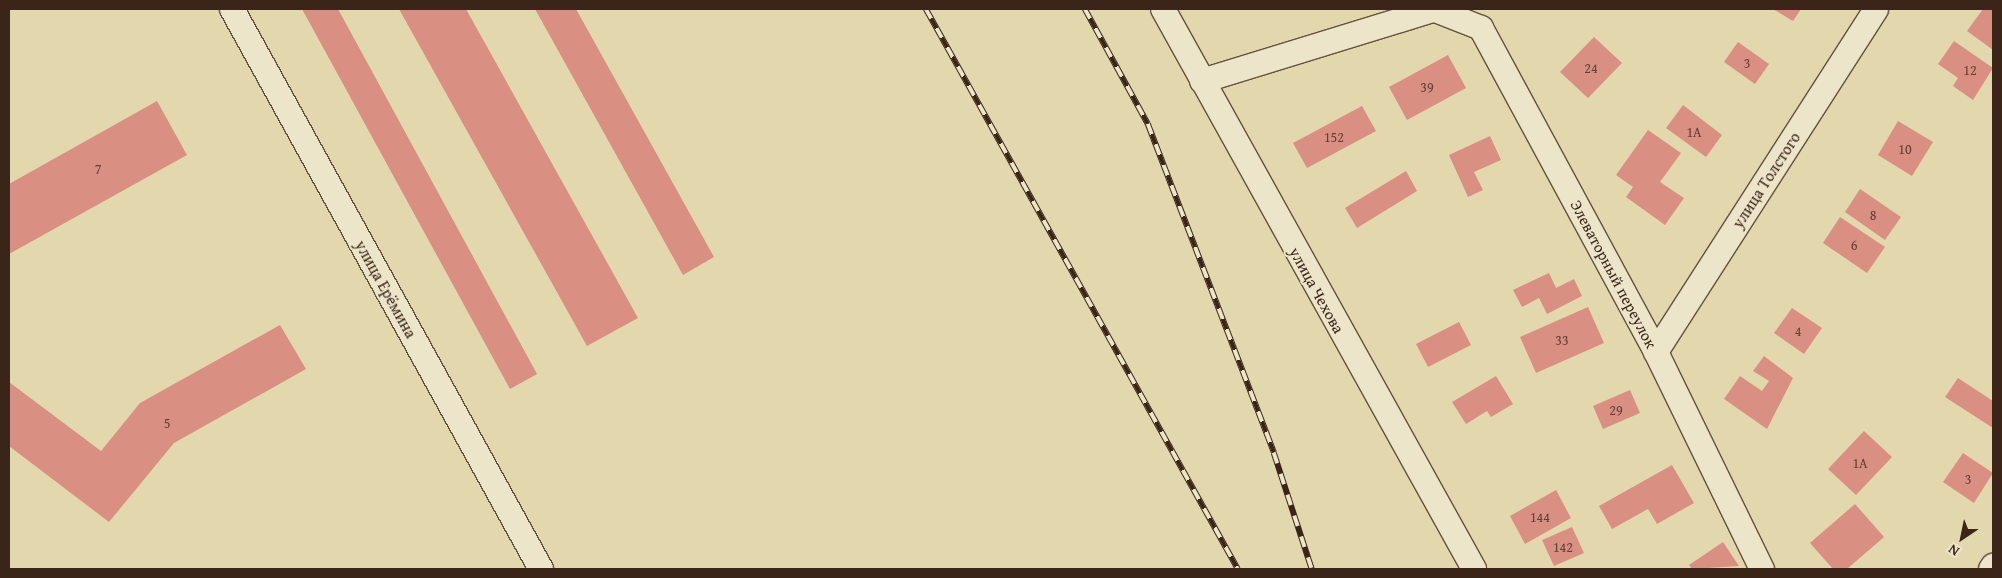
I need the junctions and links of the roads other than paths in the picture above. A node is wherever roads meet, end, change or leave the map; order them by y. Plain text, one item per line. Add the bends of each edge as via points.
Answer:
1 (232, 9) edge
2 (1163, 9) edge
3 (1433, 9) edge
4 (1876, 9) edge
5 (1202, 81) junction
6 (1656, 352) junction
7 (1993, 566) edge
8 (541, 569) edge
9 (1474, 569) edge
10 (1762, 569) edge
11 (1991, 569) edge

1 - 8 street, улица Ерёмина
2 - 5 street, улица Чехова
3 - 5 street, Элеваторный переулок
3 - 6 street, Элеваторный переулок via 1481,28
4 - 6 street, улица Толстого
5 - 9 street, улица Чехова
6 - 10 street, Элеваторный переулок
7 - 11 street

